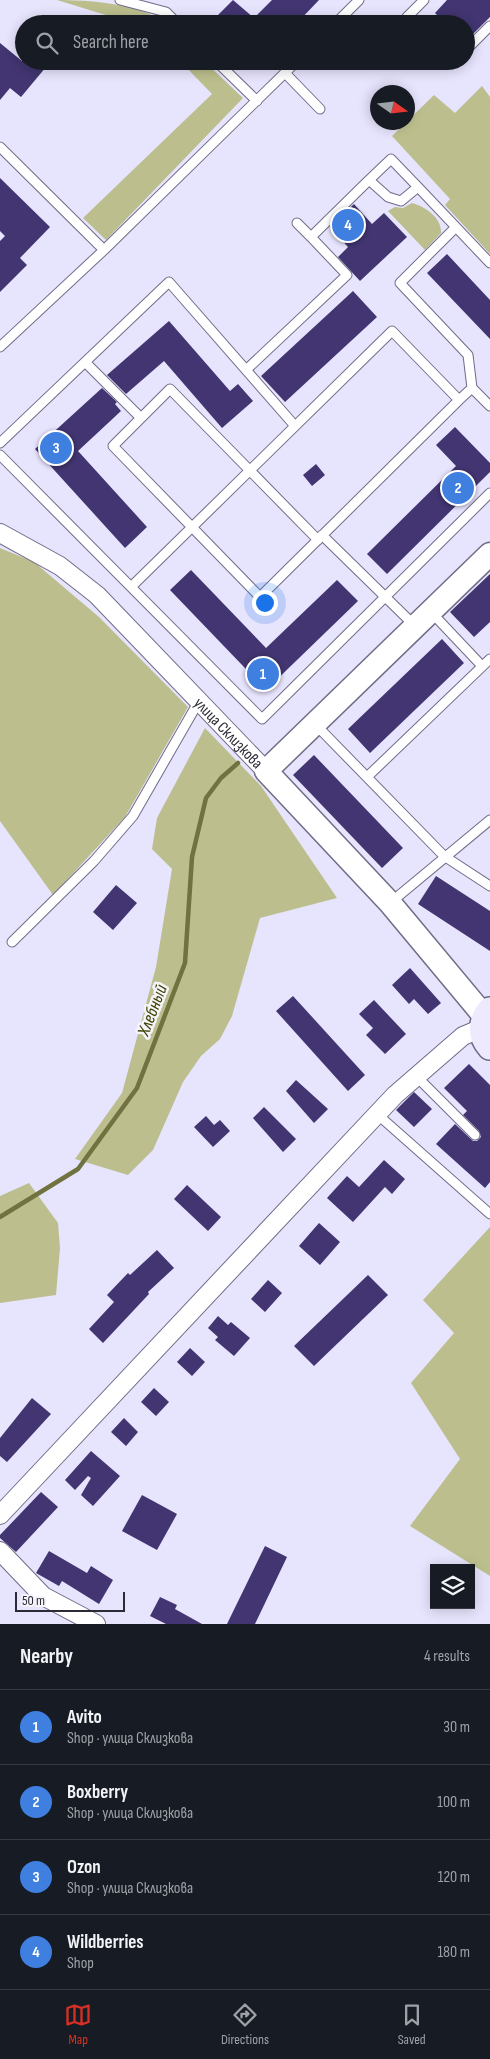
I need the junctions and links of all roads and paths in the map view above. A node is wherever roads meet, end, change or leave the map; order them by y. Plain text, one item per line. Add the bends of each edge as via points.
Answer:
1 (120, 0) edge
2 (359, 0) edge
3 (424, 0) edge
4 (150, 4) edge
5 (169, 15) edge
6 (344, 15) edge
7 (409, 15) edge
8 (490, 26) edge
9 (475, 41) edge
10 (225, 70) edge
11 (288, 70) edge
12 (285, 73) junction
13 (257, 101) junction
14 (320, 109) dead end
15 (0, 147) edge
16 (369, 180) junction
17 (418, 187) junction
18 (297, 223) dead end
19 (456, 227) junction
20 (311, 237) junction
21 (104, 250) junction
22 (490, 263) edge
23 (0, 347) edge
24 (86, 363) junction
25 (246, 370) junction
26 (472, 388) junction
27 (459, 400) junction
28 (490, 406) edge
29 (140, 418) junction
30 (295, 426) junction
31 (0, 443) edge
32 (0, 454) edge
33 (250, 470) junction
34 (490, 493) edge
35 (192, 527) junction
36 (0, 534) edge
37 (320, 538) junction
38 (490, 554) edge
39 (131, 587) junction
40 (385, 597) junction
41 (423, 619) junction
42 (490, 659) edge
43 (482, 666) junction
44 (199, 701) junction
45 (314, 722) junction
46 (266, 771) junction
47 (367, 777) junction
48 (490, 820) edge
49 (444, 856) junction
50 (490, 886) edge
51 (390, 903) junction
52 (12, 942) dead end
53 (487, 1020) edge
54 (416, 1076) junction
55 (377, 1114) junction
56 (475, 1135) dead end
57 (490, 1214) edge
58 (0, 1515) edge
59 (0, 1552) edge
60 (96, 1624) edge

1 - 4 lane
2 - 6 lane
3 - 7 lane
4 - 5 lane
8 - 9 lane
10 - 13 lane
11 - 12 lane
12 - 13 lane
12 - 14 lane
13 - 21 lane
15 - 21 lane
16 - 17 lane via 388,198 401,201
16 - 17 lane via 391,159
16 - 20 lane
17 - 19 lane
18 - 20 lane
19 - 22 lane
19 - 26 lane via 400,283 468,356
20 - 25 lane via 347,275
21 - 23 lane
24 - 25 lane via 169,282
24 - 29 lane
24 - 31 lane
25 - 30 lane
26 - 27 lane
26 - 28 lane
27 - 30 lane via 392,331
27 - 37 lane
29 - 33 lane via 170,389
29 - 35 lane via 113,446
30 - 33 lane
32 - 39 lane
33 - 35 lane
33 - 37 lane
34 - 40 lane
35 - 37 lane via 260,596
35 - 39 lane
36 - 44 street, улица Склизкова via 47,558 85,585
37 - 40 lane
38 - 41 street, улица Склизкова
39 - 40 lane via 262,719
40 - 41 lane
41 - 43 lane
41 - 45 street, улица Склизкова
42 - 43 lane
43 - 47 lane
44 - 46 street, улица Склизкова
44 - 52 lane via 133,816 94,861
45 - 46 street, улица Склизкова
45 - 47 lane
46 - 51 street
47 - 49 lane
48 - 49 lane
49 - 50 lane
49 - 51 lane
51 - 53 street
53 - 54 street
54 - 55 street
54 - 56 lane
55 - 57 lane
55 - 58 street
59 - 60 street via 43,1596

